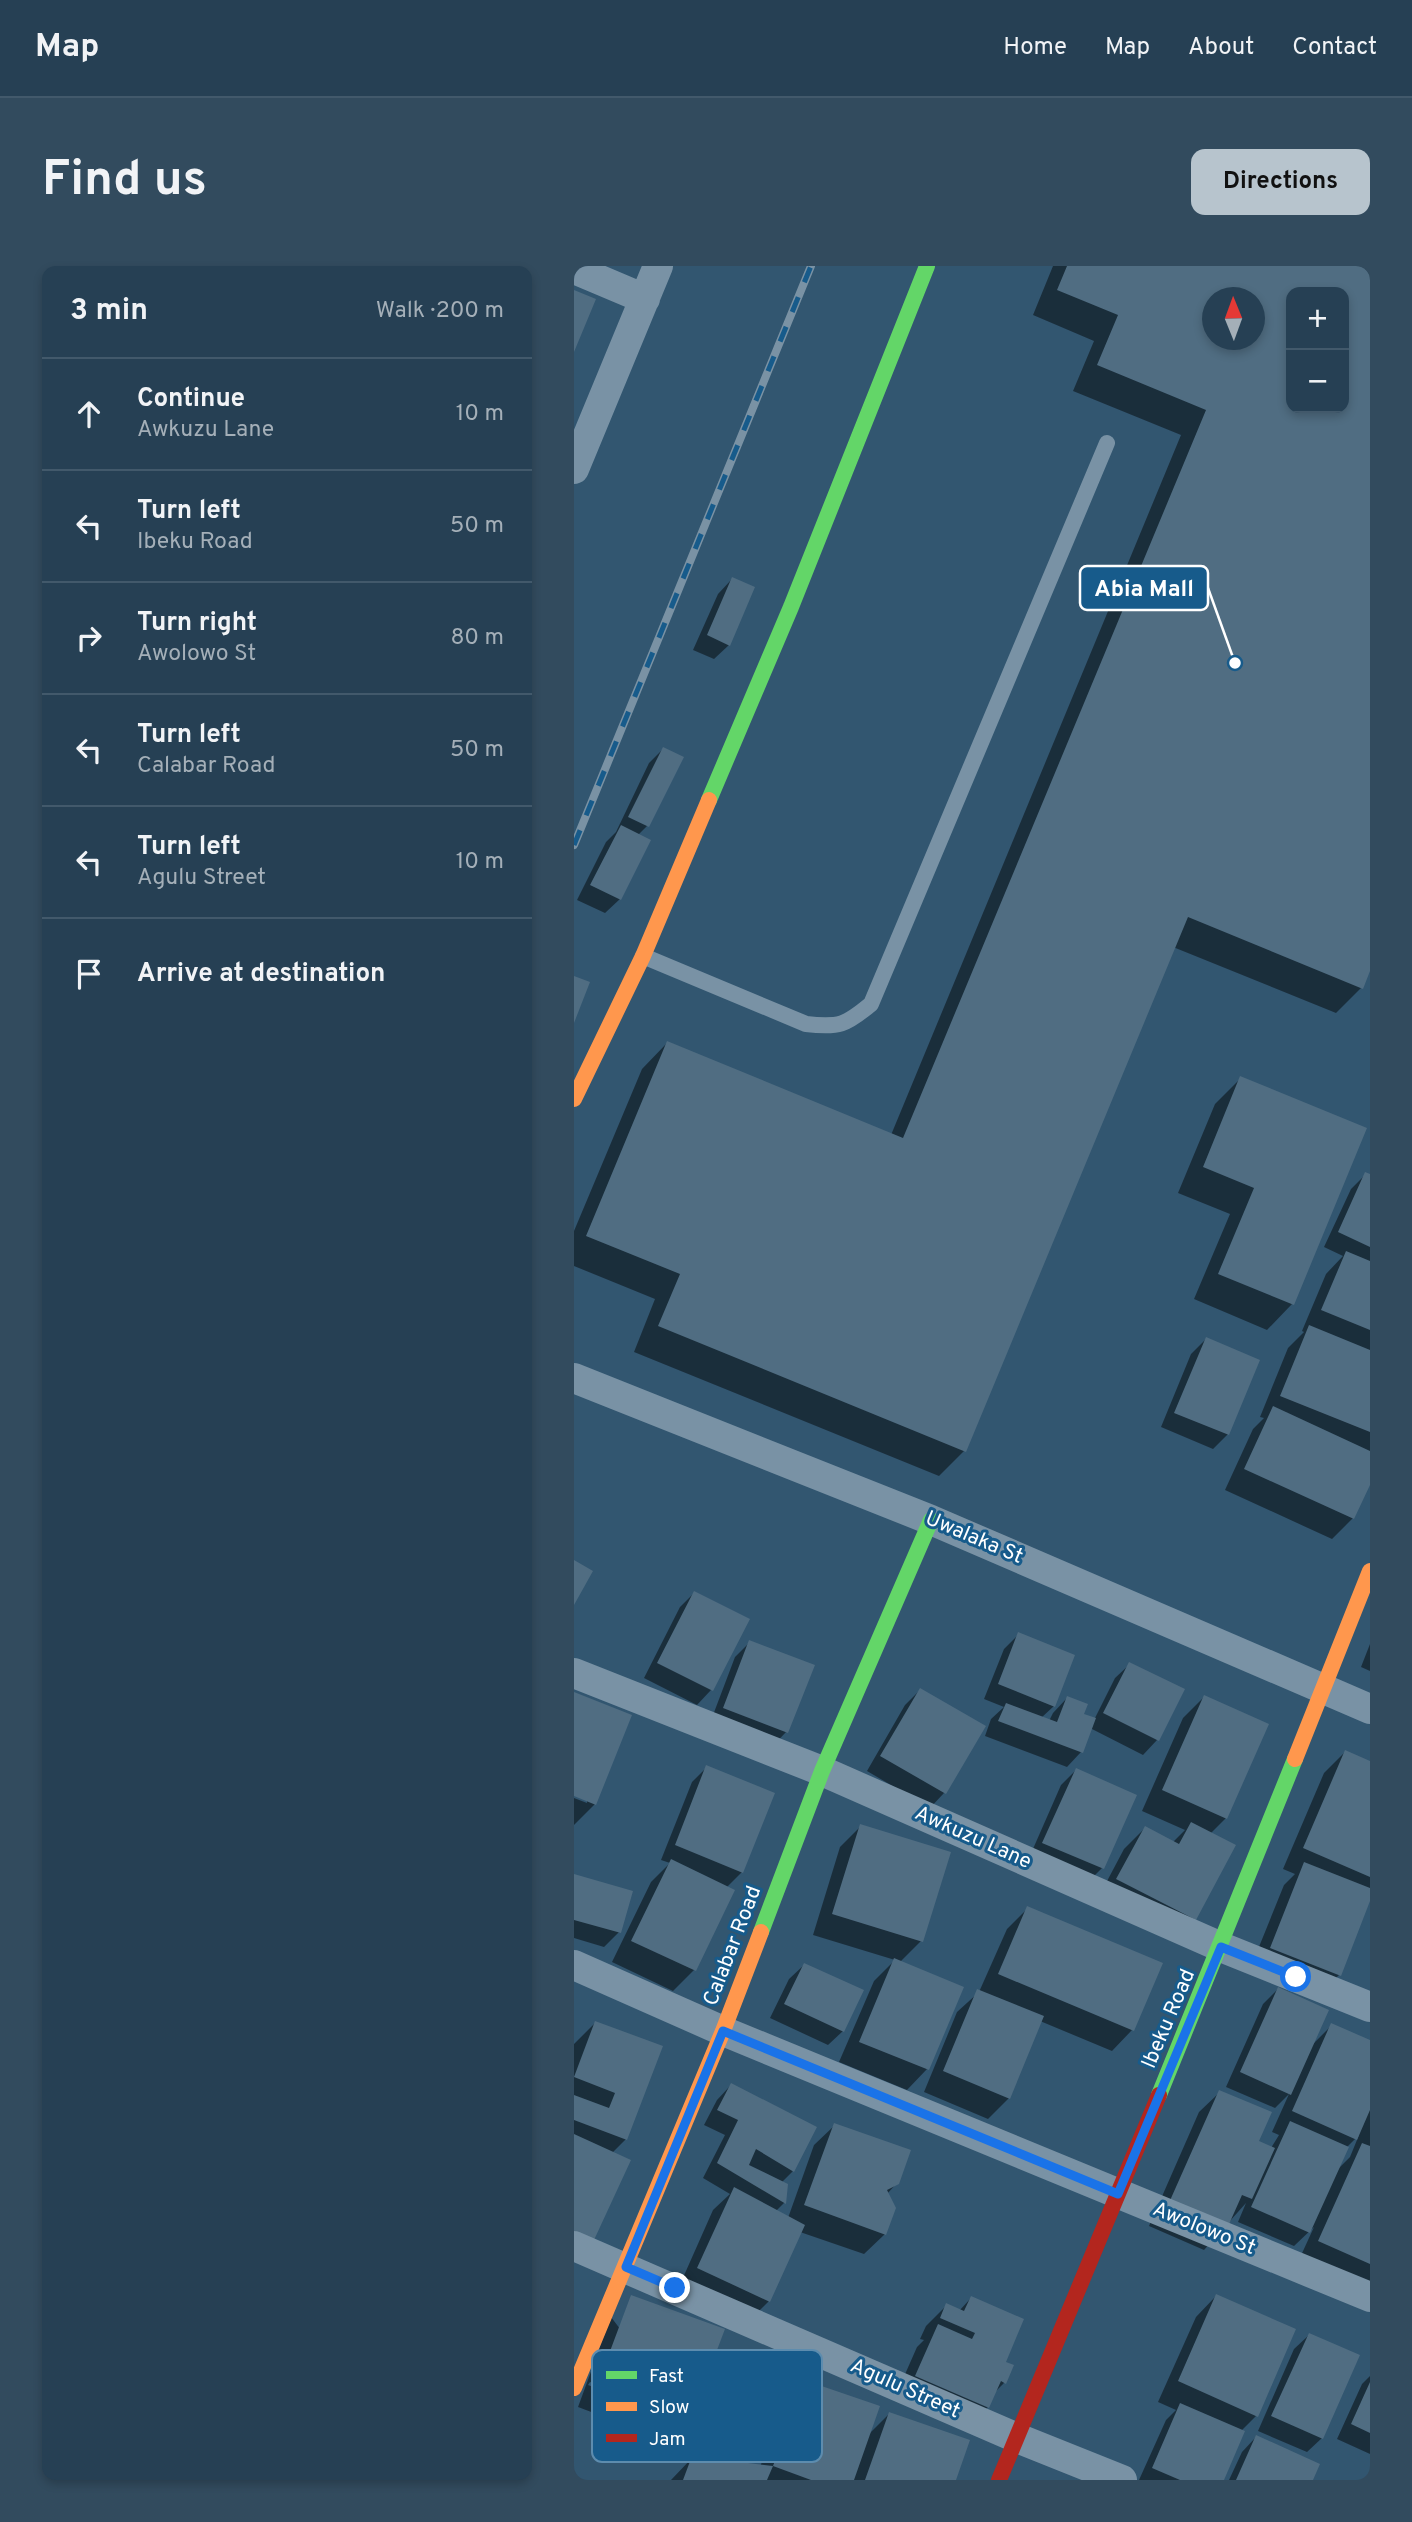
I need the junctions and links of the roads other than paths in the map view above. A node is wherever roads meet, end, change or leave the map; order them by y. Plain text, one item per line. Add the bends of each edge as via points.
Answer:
1 (658, 266) edge
2 (927, 266) edge
3 (574, 269) edge
4 (645, 299) junction
5 (1107, 443) dead end
6 (574, 469) edge
7 (643, 956) junction
8 (574, 1099) edge
9 (574, 1378) edge
10 (931, 1520) junction
11 (1370, 1571) edge
12 (574, 1673) edge
13 (1322, 1688) junction
14 (1370, 1709) edge
15 (822, 1771) junction
16 (1221, 1947) junction
17 (574, 1965) edge
18 (1370, 2007) edge
19 (723, 2031) junction
20 (1118, 2194) junction
21 (574, 2246) edge
22 (626, 2267) junction
23 (1370, 2297) edge
24 (816, 2350) edge
25 (822, 2353) edge
26 (574, 2388) edge
27 (1017, 2438) junction
28 (999, 2480) edge
29 (1122, 2480) edge

1 - 4 street
2 - 7 street via 791,607
3 - 4 street
4 - 6 street
5 - 7 lane via 871,1004 833,1027 806,1024
7 - 8 street
9 - 10 street, Uwalaka St
10 - 13 street, Uwalaka St
10 - 15 street, Calabar Road
11 - 13 street, Ibeku Road
12 - 15 street, Awkuzu Lane
13 - 14 street, Uwalaka St
13 - 16 street, Ibeku Road
15 - 16 street, Awkuzu Lane
15 - 19 street, Calabar Road
16 - 18 street, Awkuzu Lane
16 - 20 street, Ibeku Road
17 - 19 street, Awolowo St
19 - 20 street, Awolowo St
19 - 22 street, Calabar Road
20 - 23 street, Awolowo St
20 - 27 street, Ibeku Road
21 - 22 street, Agulu Street
22 - 24 street, Agulu Street
22 - 26 street, Calabar Road
25 - 27 street, Agulu Street
27 - 28 street, Ibeku Road
27 - 29 street, Agulu Street

